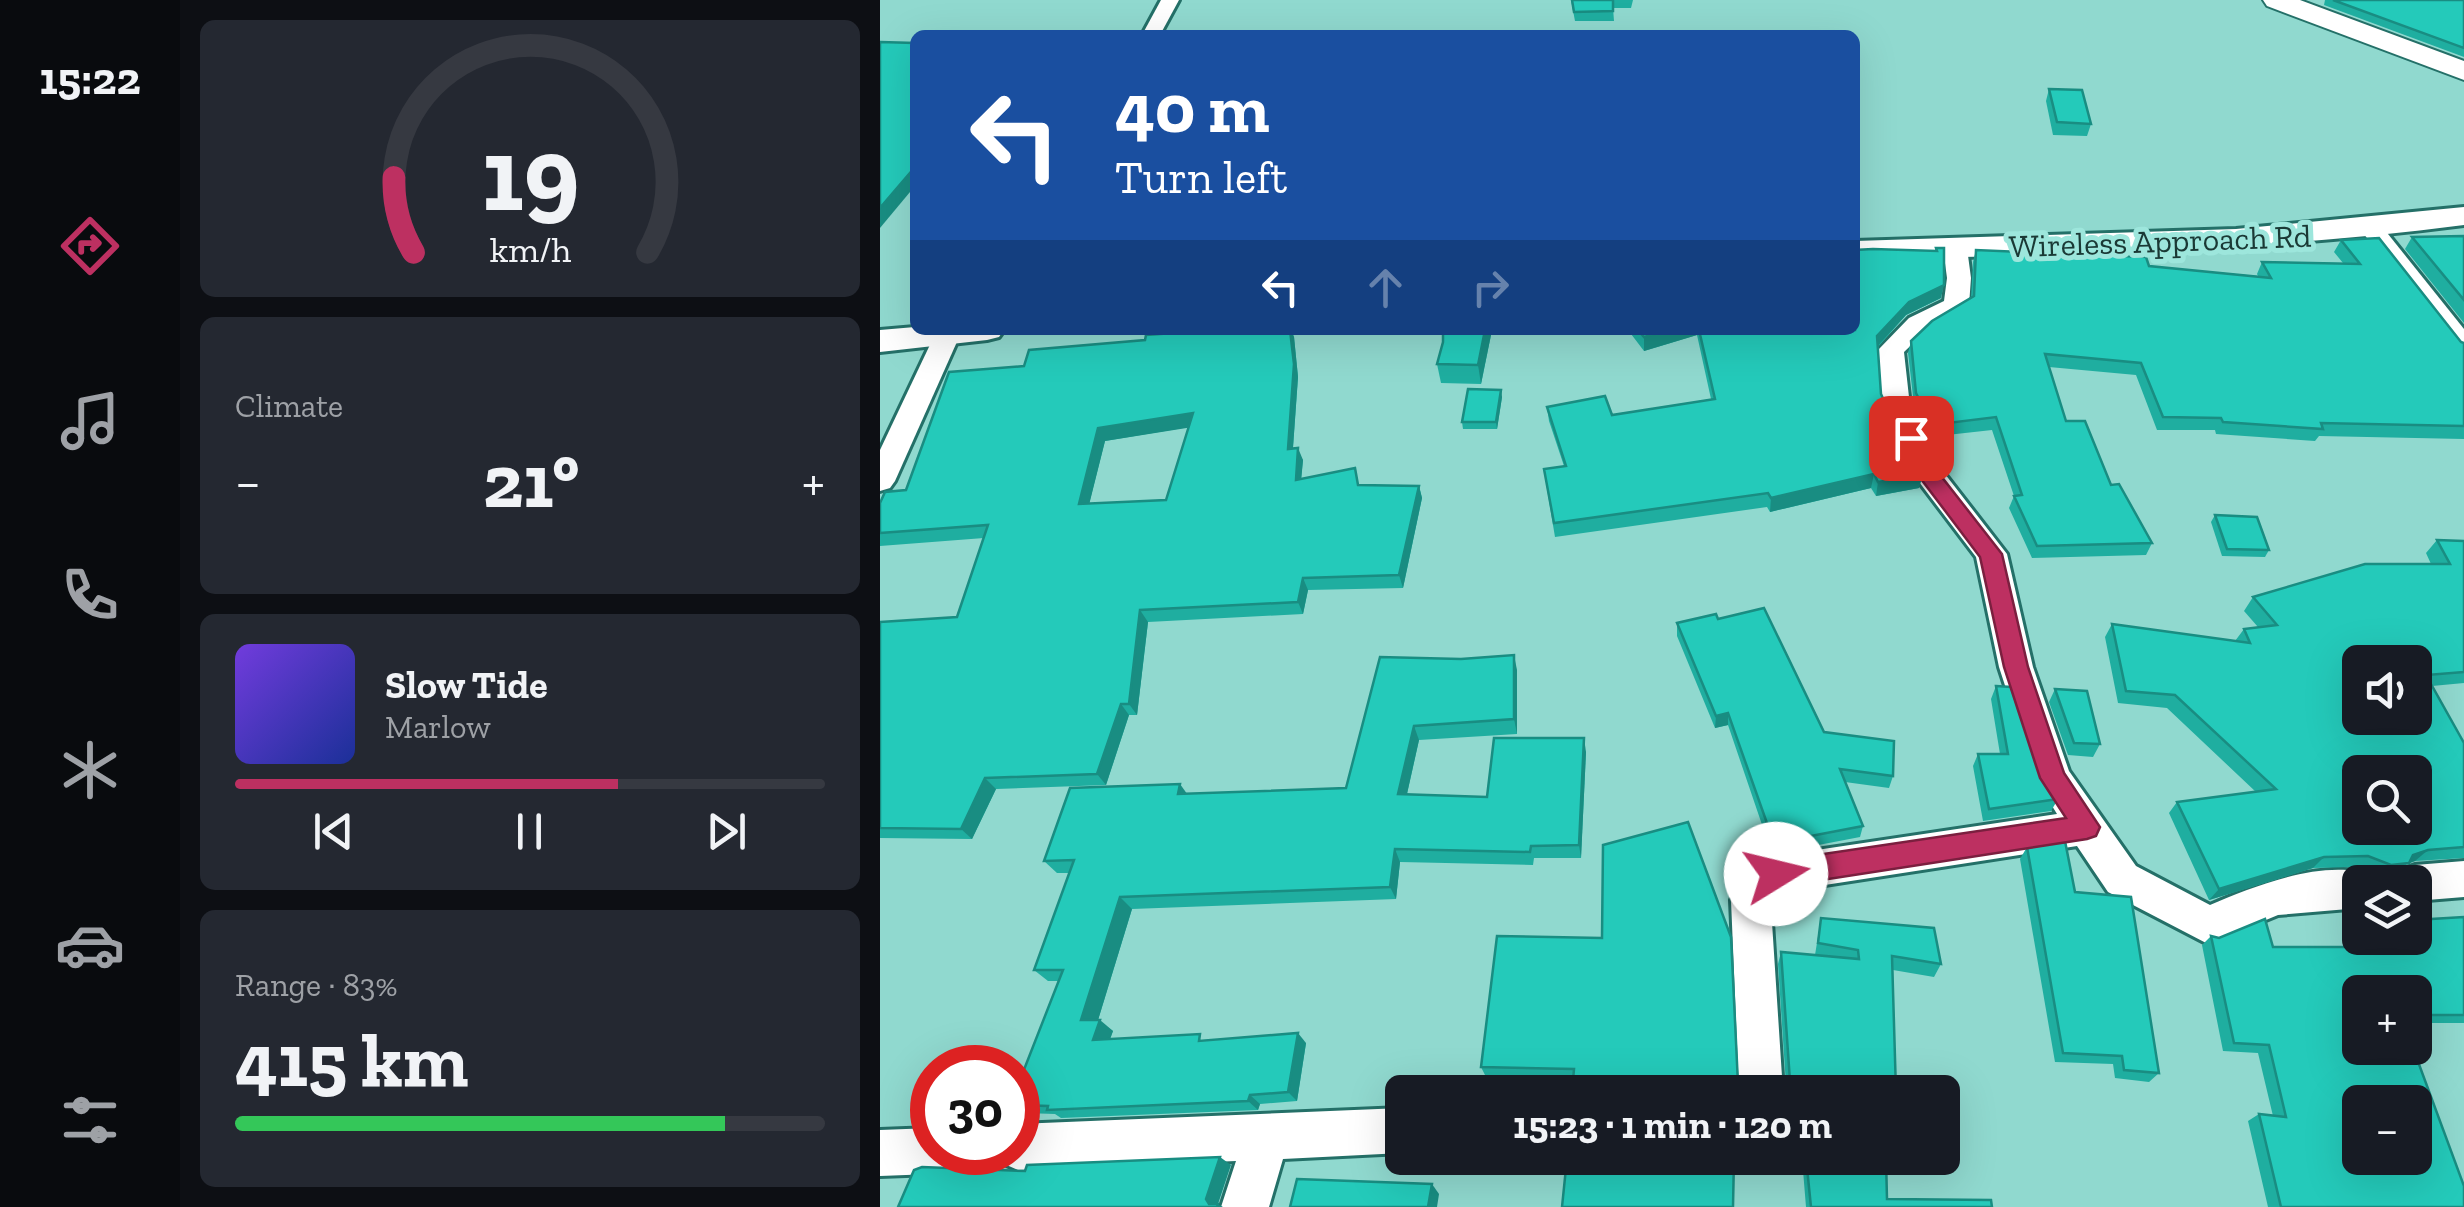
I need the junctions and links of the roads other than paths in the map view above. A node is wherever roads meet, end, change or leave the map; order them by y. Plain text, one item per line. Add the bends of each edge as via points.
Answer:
1 (1170, 0) edge
2 (2276, 0) edge
3 (1155, 30) edge
4 (2464, 72) edge
5 (2464, 216) edge
6 (2372, 229) junction
7 (1956, 248) junction
8 (1860, 250) edge
9 (954, 335) edge
10 (947, 336) junction
11 (880, 341) edge
12 (2464, 346) edge
13 (880, 481) edge
14 (2087, 827) junction
15 (2464, 879) edge
16 (2432, 882) edge
17 (2342, 890) edge
18 (1760, 1075) edge
19 (1385, 1133) edge
20 (1267, 1136) junction
21 (1040, 1146) edge
22 (910, 1152) edge
23 (880, 1153) edge
24 (1245, 1207) edge

1 - 3 street
2 - 4 main road
5 - 6 street, Wireless Approach Rd
6 - 7 street, Wireless Approach Rd via 2150,246
6 - 12 street
7 - 8 street, Wireless Approach Rd
7 - 14 street via 1956,305 1918,324 1890,350 1896,406 1925,470 1991,554 2016,667 2053,778
9 - 10 street
10 - 11 street
10 - 13 street
14 - 17 street via 2122,879 2208,925 2277,896
14 - 18 street via 1776,874 1751,900
15 - 16 street
19 - 20 street
20 - 21 street
20 - 24 street
22 - 23 street

